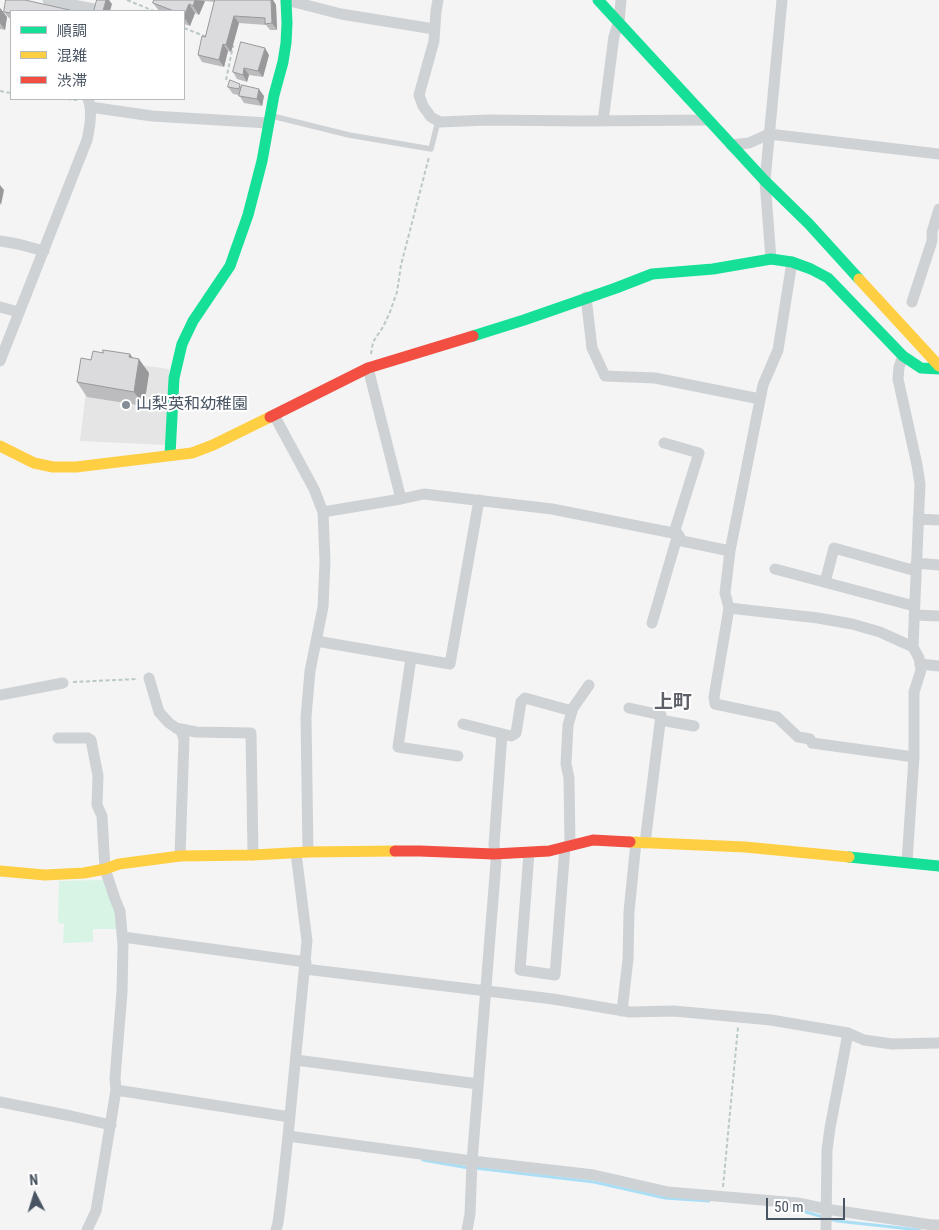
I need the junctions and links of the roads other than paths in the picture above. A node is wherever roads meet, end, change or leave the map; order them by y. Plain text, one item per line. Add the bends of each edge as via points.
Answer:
1 (48, 0) edge
2 (286, 0) edge
3 (438, 0) edge
4 (598, 0) edge
5 (621, 0) edge
6 (782, 0) edge
7 (94, 7) edge
8 (619, 22) junction
9 (434, 29) junction
10 (89, 103) edge
11 (269, 119) junction
12 (708, 120) junction
13 (438, 121) junction
14 (603, 121) junction
15 (769, 134) junction
16 (731, 144) junction
17 (939, 154) edge
18 (765, 181) junction
19 (939, 210) edge
20 (0, 241) edge
21 (936, 242) edge
22 (44, 251) junction
23 (770, 259) junction
24 (792, 262) junction
25 (586, 298) junction
26 (912, 302) dead end
27 (0, 307) edge
28 (19, 312) junction
29 (4, 340) edge
30 (903, 356) junction
31 (0, 361) edge
32 (939, 366) edge
33 (370, 367) junction
34 (939, 370) edge
35 (760, 400) junction
36 (274, 415) junction
37 (664, 443) dead end
38 (0, 446) edge
39 (170, 455) junction
40 (401, 499) junction
41 (479, 500) junction
42 (323, 512) junction
43 (918, 519) junction
44 (939, 520) edge
45 (676, 533) junction
46 (730, 550) junction
47 (939, 565) edge
48 (916, 567) junction
49 (775, 569) dead end
50 (825, 582) junction
51 (729, 608) junction
52 (914, 610) junction
53 (939, 616) edge
54 (652, 623) dead end
55 (316, 641) junction
56 (913, 647) junction
57 (411, 658) junction
58 (920, 664) junction
59 (939, 666) edge
60 (149, 678) road end
61 (64, 683) road end
62 (589, 685) dead end
63 (0, 695) edge
64 (628, 708) dead end
65 (572, 711) junction
66 (660, 720) junction
67 (463, 724) dead end
68 (694, 726) dead end
69 (176, 728) junction
70 (502, 734) junction
71 (58, 738) dead end
72 (458, 756) dead end
73 (914, 757) junction
74 (640, 842) junction
75 (567, 846) junction
76 (302, 853) junction
77 (529, 853) junction
78 (494, 854) junction
79 (180, 856) junction
80 (253, 856) junction
81 (907, 862) junction
82 (939, 866) edge
83 (105, 869) junction
84 (0, 871) edge
85 (123, 937) junction
86 (306, 966) junction
87 (485, 990) junction
88 (622, 1011) junction
89 (848, 1033) junction
90 (939, 1043) edge
91 (296, 1060) junction
92 (478, 1084) junction
93 (116, 1090) junction
94 (0, 1102) edge
95 (290, 1117) junction
96 (111, 1125) junction
97 (288, 1136) junction
98 (472, 1164) junction
99 (826, 1220) edge
100 (939, 1225) edge
101 (87, 1230) edge
102 (276, 1230) edge
103 (467, 1230) edge

1 - 7 street
2 - 9 street via 341,14
2 - 11 street via 286,43 283,62 270,94
3 - 9 street
4 - 8 street
5 - 8 street
6 - 15 street
8 - 12 street
8 - 14 street via 614,36
9 - 13 street via 434,41 419,95 422,106
10 - 11 street via 152,116
10 - 22 street via 87,140
11 - 13 lane via 431,149
11 - 39 street via 264,154 248,215 230,266 193,321 182,344 174,378
12 - 14 street
12 - 16 street
13 - 14 street
15 - 16 street via 749,143
15 - 17 street
15 - 18 street
16 - 18 street
18 - 23 street
18 - 32 street via 810,224
19 - 21 street via 932,232
20 - 22 street
21 - 26 street
22 - 28 street
23 - 24 street
23 - 25 street via 713,269 652,274
24 - 30 street via 828,278
24 - 35 street via 778,350 762,385
25 - 33 street
25 - 35 street via 592,348 605,376 655,378
27 - 28 street
28 - 29 street
29 - 31 street
30 - 34 street via 921,368
30 - 43 street via 898,379 920,484
33 - 36 street
33 - 40 street
35 - 46 street
36 - 39 street via 213,445
36 - 42 street via 314,488
37 - 45 street via 699,453
38 - 39 street via 34,464 54,467
40 - 41 street via 424,494
40 - 42 street
41 - 45 street via 552,509
41 - 57 street via 450,664
42 - 55 street via 323,607
43 - 44 street
43 - 48 street
45 - 46 street via 682,541
45 - 54 street
46 - 51 street via 725,593
47 - 48 street
48 - 50 street via 834,548
48 - 52 street
49 - 50 street
50 - 52 street
51 - 56 street via 852,624
51 - 73 street via 715,704 777,717 798,737 810,739 812,743
52 - 53 street
52 - 56 street
55 - 57 street
55 - 76 street via 306,717
56 - 58 street
57 - 72 street via 398,747
58 - 59 street
58 - 73 street via 914,692
60 - 69 street via 159,712
61 - 63 street
62 - 65 street
64 - 66 street via 661,715
65 - 70 street via 525,698 516,733 511,736
65 - 75 street via 566,764 569,778
66 - 68 street
66 - 74 street
67 - 70 street
69 - 79 street via 184,739
69 - 80 street via 196,732 251,733
70 - 78 street
71 - 83 street via 92,740
73 - 81 street
74 - 75 street via 593,840
74 - 81 street via 746,847
74 - 88 street via 629,912
75 - 77 street
75 - 77 street via 556,975 520,970
76 - 78 street via 420,851
76 - 80 street
76 - 86 street
77 - 78 street
78 - 87 street via 496,862
79 - 80 street
79 - 83 street via 119,864
81 - 82 street
83 - 84 street via 45,875
83 - 85 street via 120,910
85 - 86 street
85 - 93 street
86 - 87 street
86 - 91 street
87 - 88 street
87 - 92 street
88 - 89 street via 674,1011 771,1020
89 - 90 street via 864,1040 892,1044
89 - 99 street via 827,1150
91 - 92 street
91 - 95 street
92 - 98 street
93 - 95 street
93 - 96 street
94 - 96 street
95 - 97 street
96 - 101 street via 96,1211
97 - 98 street
97 - 102 street
98 - 99 street via 594,1176 668,1192 798,1203
98 - 103 street
99 - 100 street

